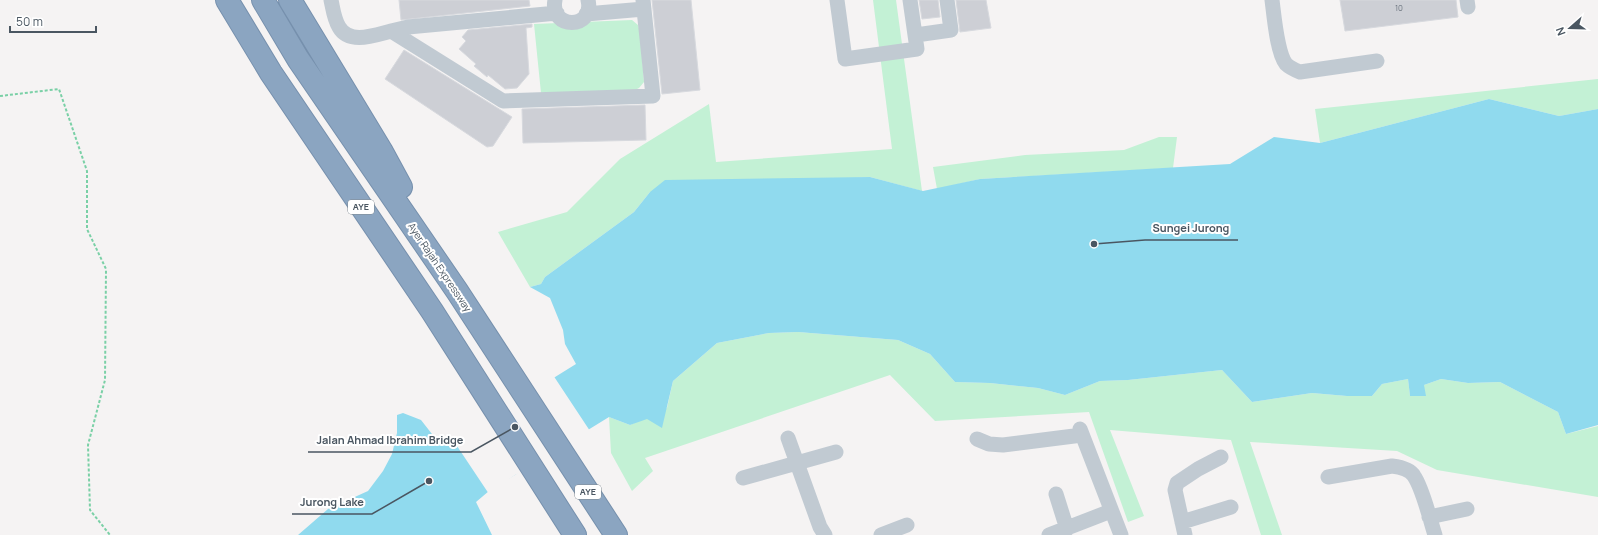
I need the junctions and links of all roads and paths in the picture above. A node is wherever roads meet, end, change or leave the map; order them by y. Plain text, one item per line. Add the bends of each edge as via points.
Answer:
1 (227, 0) edge
2 (263, 0) edge
3 (290, 0) edge
4 (331, 0) edge
5 (837, 0) edge
6 (910, 0) edge
7 (947, 0) edge
8 (1272, 0) edge
9 (644, 5) edge
10 (556, 7) edge
11 (587, 7) edge
12 (391, 31) junction
13 (916, 36) junction
14 (1377, 61) dead end
15 (0, 96) edge
16 (457, 290) junction
17 (788, 438) dead end
18 (977, 439) dead end
19 (836, 452) dead end
20 (1221, 457) dead end
21 (797, 462) junction
22 (1328, 477) dead end
23 (743, 478) dead end
24 (1056, 494) dead end
25 (1231, 507) dead end
26 (1467, 508) dead end
27 (1111, 511) junction
28 (1429, 517) junction
29 (907, 525) dead end
30 (1183, 528) edge
31 (1067, 529) junction
32 (110, 535) edge
33 (575, 535) edge
34 (616, 535) edge
35 (825, 535) edge
36 (881, 535) edge
37 (1049, 535) edge
38 (1121, 535) edge
39 (1435, 535) edge

1 - 33 highway, AYE via 271,73 427,304
2 - 16 highway, Ayer Rajah Expressway / AYE via 298,59
3 - 16 highway via 382,152
4 - 12 lane via 339,28 346,35 354,38
5 - 13 lane via 845,59 917,49
6 - 13 lane
7 - 13 lane via 951,30
8 - 14 lane via 1281,53 1286,64 1292,69 1300,72
9 - 11 lane
9 - 12 lane via 653,96 503,101
10 - 11 lane via 559,17 571,23 578,22
10 - 12 lane
15 - 32 path via 59,89 87,171 87,229 106,269 105,380 88,445 90,510
16 - 34 highway, Ayer Rajah Expressway / AYE
17 - 21 lane
18 - 27 lane via 1003,445 1081,432
19 - 21 lane
20 - 30 lane via 1177,483 1175,490
21 - 23 lane
21 - 35 lane
22 - 28 lane via 1392,466 1400,467 1414,475
24 - 31 lane
25 - 30 lane
26 - 28 lane
27 - 31 lane
27 - 38 lane
28 - 39 lane
29 - 36 lane
31 - 37 lane

